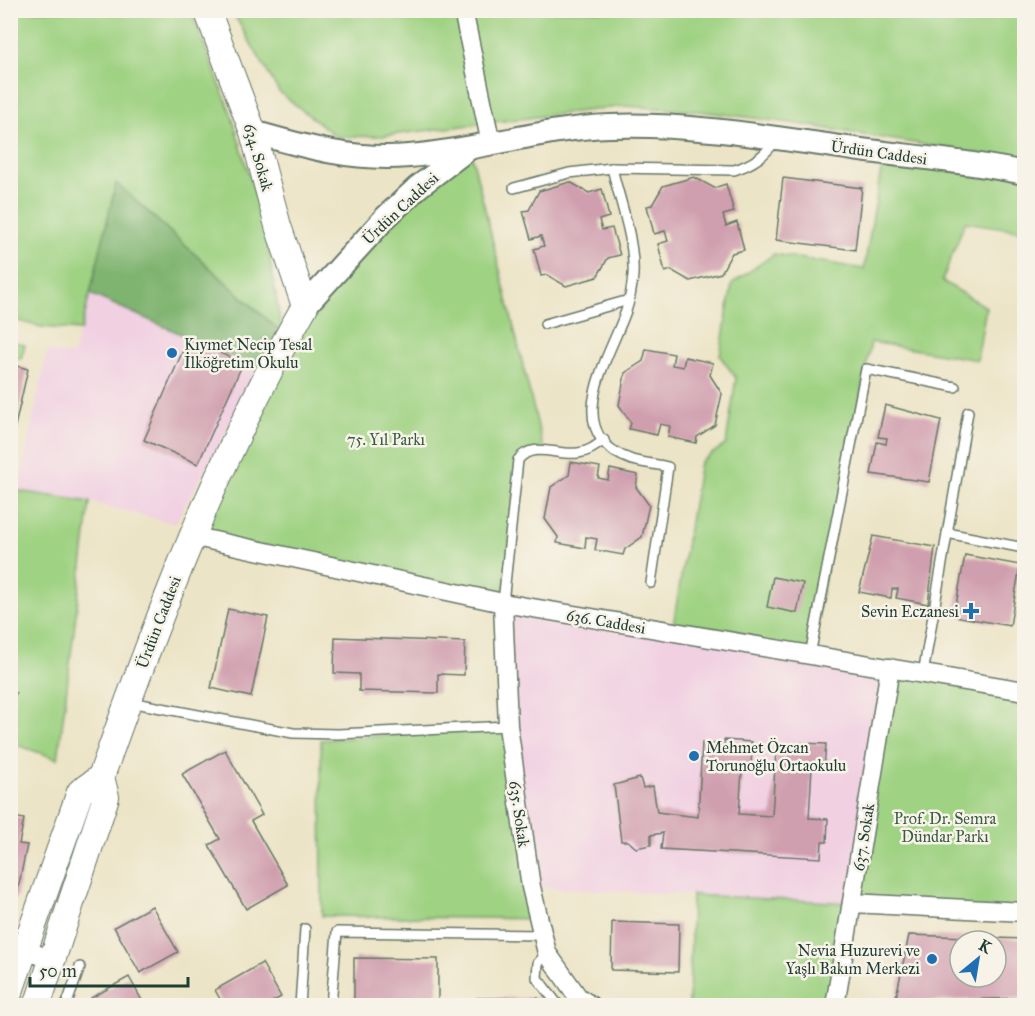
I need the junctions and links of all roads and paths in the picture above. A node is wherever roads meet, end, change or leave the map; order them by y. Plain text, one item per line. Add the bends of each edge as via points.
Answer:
1 (207, 10) edge
2 (463, 10) edge
3 (253, 132) junction
4 (778, 138) junction
5 (480, 146) junction
6 (612, 168) junction
7 (1024, 173) edge
8 (514, 188) dead end
9 (629, 300) junction
10 (305, 306) junction
11 (545, 324) dead end
12 (955, 387) dead end
13 (968, 412) dead end
14 (604, 440) junction
15 (947, 533) junction
16 (191, 536) junction
17 (1024, 548) edge
18 (651, 583) dead end
19 (503, 603) junction
20 (810, 655) junction
21 (890, 668) junction
22 (923, 674) junction
23 (1024, 691) edge
24 (128, 701) junction
25 (508, 726) junction
26 (100, 777) junction
27 (852, 903) junction
28 (1024, 912) edge
29 (305, 928) dead end
30 (545, 944) junction
31 (18, 947) edge
32 (54, 960) junction
33 (80, 968) dead end
34 (10, 991) edge
35 (582, 1003) edge
36 (37, 1005) edge
37 (66, 1005) edge
38 (300, 1005) edge
39 (331, 1005) edge
40 (559, 1005) edge
41 (836, 1005) edge

1 - 3 main road, 634. Sokak
2 - 5 street
3 - 5 street via 350,155 408,156
3 - 10 main road, 634. Sokak
4 - 5 street, Ürdün Caddesi via 684,128 610,126
4 - 6 lane via 765,155 734,170
4 - 7 street, Ürdün Caddesi
5 - 10 street, Ürdün Caddesi via 418,187
6 - 8 lane via 569,173
6 - 9 lane via 632,251
9 - 11 lane
9 - 14 lane via 599,371 592,400 596,430
10 - 16 main road, Ürdün Caddesi via 269,371
12 - 20 lane via 866,369
13 - 15 lane
14 - 18 lane via 631,459 668,466
14 - 19 lane via 578,453 536,450 524,452 518,460
15 - 17 lane
15 - 22 lane
16 - 19 street, 636. Caddesi
16 - 24 main road, Ürdün Caddesi
19 - 20 street, 636. Caddesi
19 - 25 street, 635. Sokak
20 - 21 street, 636. Caddesi
21 - 22 street, 636. Caddesi
21 - 27 street, 637. Sokak
22 - 23 street, 636. Caddesi
24 - 25 lane via 293,733
24 - 26 main road, Ürdün Caddesi
25 - 30 street, 635. Sokak via 531,887
26 - 31 main road, Ürdün Caddesi via 80,792
26 - 32 main road, Ürdün Caddesi via 106,797
27 - 28 street
27 - 41 street, 637. Sokak
29 - 38 lane
30 - 35 street, 635. Sokak
30 - 39 lane via 337,932
30 - 40 lane via 537,978
31 - 32 street
31 - 34 main road, Ürdün Caddesi
32 - 36 main road, Ürdün Caddesi
33 - 37 lane

